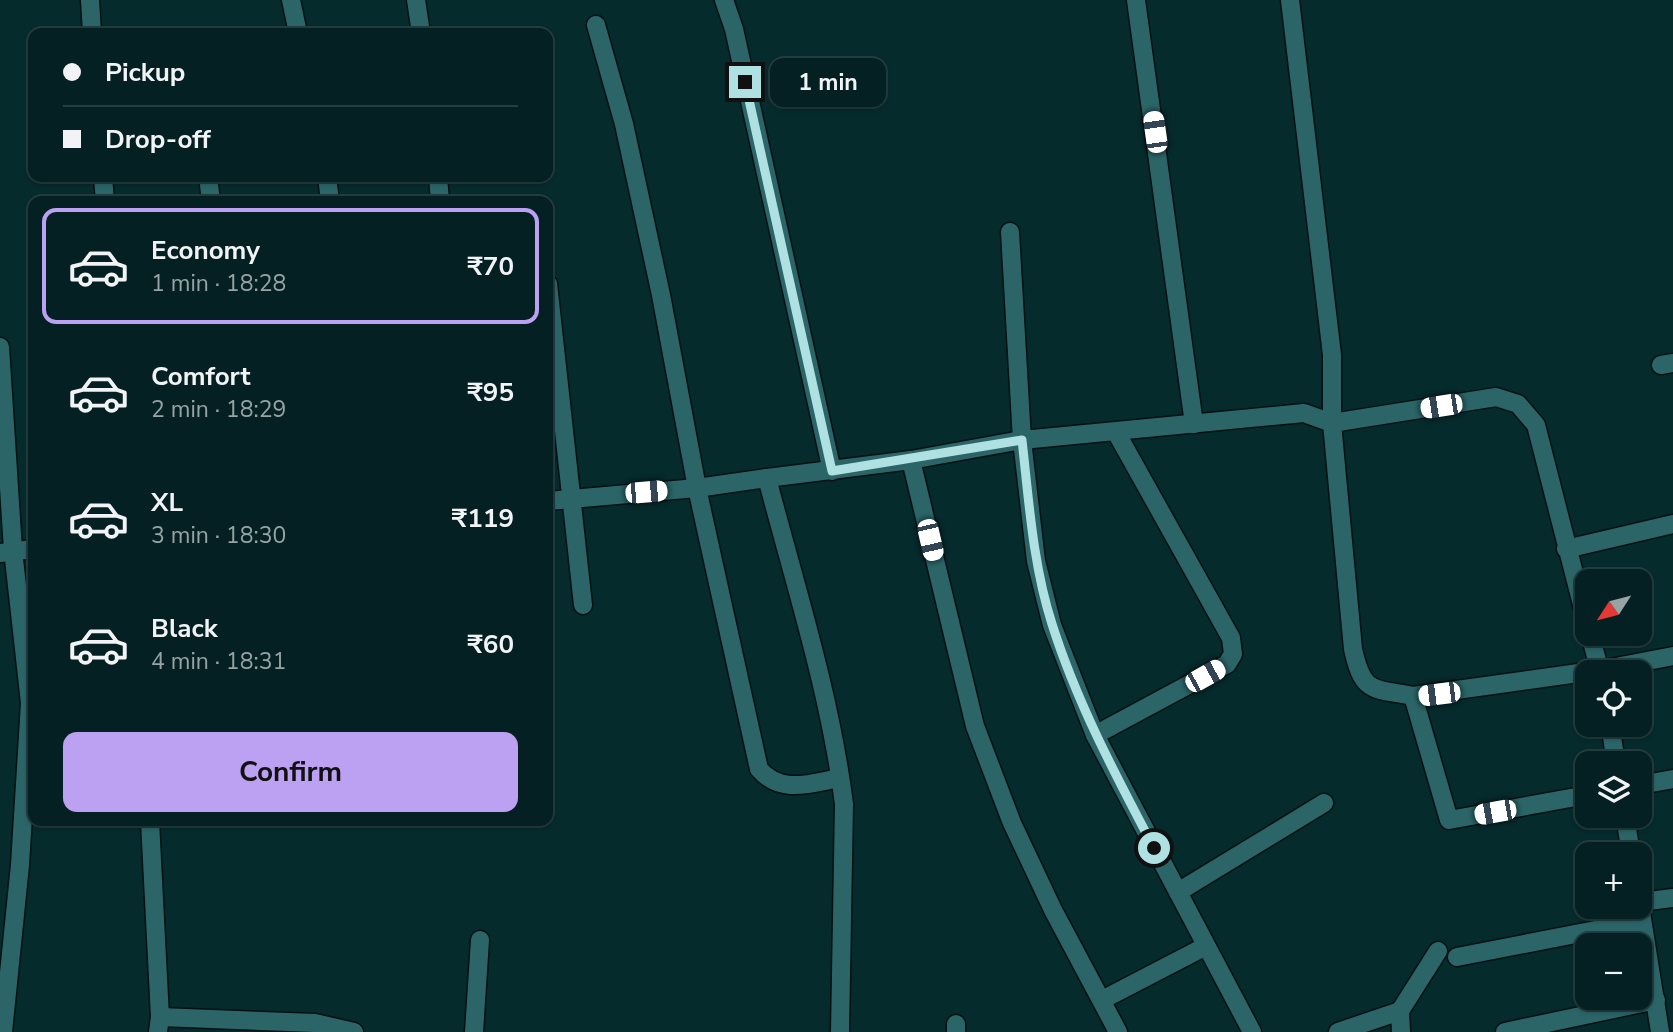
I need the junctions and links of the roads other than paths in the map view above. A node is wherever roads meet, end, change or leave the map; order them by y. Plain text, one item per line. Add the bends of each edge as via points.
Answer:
1 (90, 0) edge
2 (291, 0) edge
3 (416, 0) edge
4 (724, 0) edge
5 (1136, 0) edge
6 (1290, 0) edge
7 (596, 25) dead end
8 (92, 28) edge
9 (297, 28) edge
10 (420, 28) edge
11 (1010, 232) dead end
12 (553, 333) edge
13 (0, 347) edge
14 (1332, 423) junction
15 (1195, 424) junction
16 (1116, 432) junction
17 (1022, 440) junction
18 (911, 460) junction
19 (832, 471) junction
20 (767, 478) junction
21 (696, 488) junction
22 (570, 498) junction
23 (553, 500) edge
24 (1673, 524) edge
25 (28, 549) edge
26 (1566, 549) junction
27 (6, 551) edge
28 (1575, 581) edge
29 (583, 605) dead end
30 (1673, 656) edge
31 (1652, 660) edge
32 (1575, 674) edge
33 (28, 690) edge
34 (1413, 696) junction
35 (28, 735) edge
36 (1096, 735) junction
37 (840, 778) junction
38 (1673, 779) edge
39 (1652, 783) edge
40 (1575, 797) edge
41 (1324, 803) dead end
42 (150, 826) edge
43 (1178, 892) junction
44 (1673, 898) edge
45 (1652, 906) edge
46 (1606, 919) edge
47 (1642, 919) edge
48 (480, 940) dead end
49 (1206, 946) junction
50 (1438, 951) dead end
51 (1457, 957) dead end
52 (1102, 1000) junction
53 (1656, 1000) junction
54 (1400, 1011) junction
55 (159, 1025) edge
56 (3, 1032) edge
57 (354, 1032) edge
58 (474, 1032) edge
59 (840, 1032) edge
60 (1118, 1032) edge
61 (1252, 1032) edge
62 (1338, 1032) edge
63 (1401, 1032) edge
64 (1505, 1032) edge
65 (1660, 1032) edge

1 - 8 street
2 - 9 street
3 - 10 street
4 - 19 street
5 - 15 street
6 - 14 street via 1332,355
7 - 21 street via 627,137
11 - 17 street
12 - 22 street
13 - 27 street
14 - 15 street via 1304,413
14 - 26 street via 1496,397 1518,404 1536,425
14 - 34 street via 1359,675 1371,687
15 - 16 street
16 - 17 street
16 - 36 street via 1231,638 1233,654 1227,664
17 - 18 street
17 - 36 street via 1045,599
18 - 19 street
18 - 52 street via 975,726 1018,835
19 - 20 street
20 - 21 street
20 - 37 street via 824,696
21 - 22 street
21 - 37 street via 759,769 767,779 784,786
22 - 23 street
22 - 29 street
24 - 26 street
25 - 27 street
26 - 28 street
27 - 33 street
30 - 31 street
32 - 34 street
34 - 40 street via 1449,820
35 - 56 street
36 - 43 street
37 - 59 street via 844,804
38 - 39 street
41 - 43 street
42 - 55 street
43 - 49 street
44 - 45 street
46 - 51 street
47 - 53 street
48 - 58 street
49 - 52 street
49 - 61 street
50 - 54 street
52 - 60 street
53 - 64 street
53 - 65 street
54 - 62 street
54 - 63 street
55 - 57 street via 315,1023

